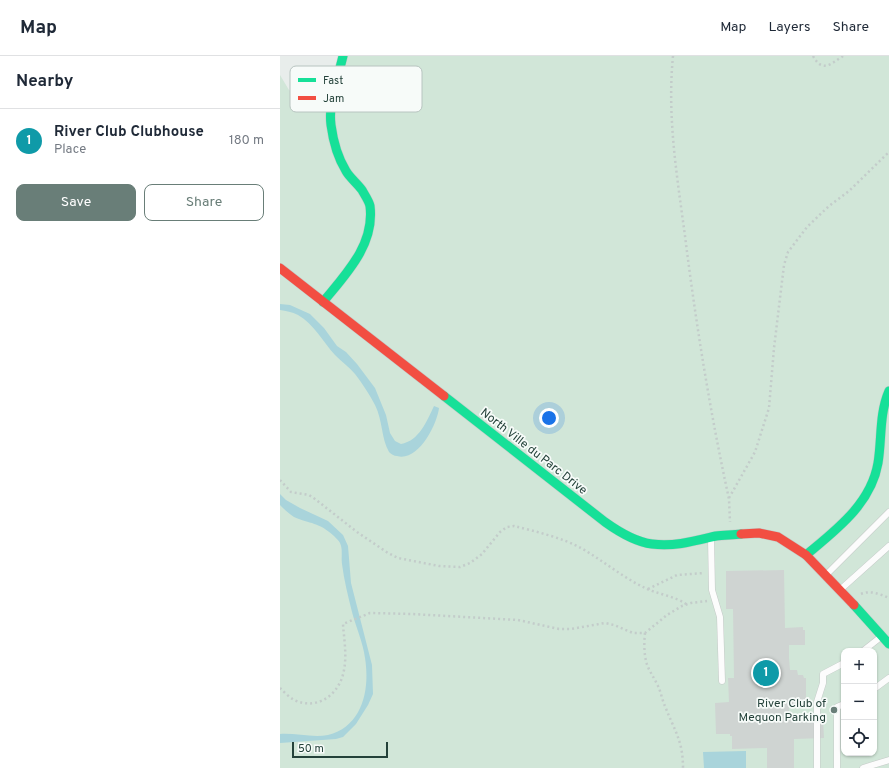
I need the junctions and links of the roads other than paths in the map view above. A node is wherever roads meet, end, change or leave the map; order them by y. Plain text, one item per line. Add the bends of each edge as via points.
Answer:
1 (344, 56) edge
2 (341, 66) edge
3 (332, 112) edge
4 (280, 268) edge
5 (323, 302) junction
6 (889, 391) edge
7 (889, 512) edge
8 (711, 537) junction
9 (889, 546) edge
10 (806, 555) junction
11 (826, 575) junction
12 (840, 590) junction
13 (882, 636) junction
14 (889, 644) edge
15 (867, 648) edge
16 (841, 665) edge
17 (889, 678) edge
18 (722, 681) dead end
19 (877, 687) edge
20 (841, 705) edge
21 (889, 760) edge
22 (817, 768) edge
23 (837, 768) edge
24 (863, 768) edge

1 - 2 street
3 - 5 street via 331,124 336,146 346,172 361,189 370,205 369,228 364,245 351,268
4 - 5 street, North Ville du Parc Drive
5 - 8 street, North Ville du Parc Drive via 621,533 651,544 667,545
6 - 10 street via 884,405 878,465 870,488 846,520
7 - 11 lane
8 - 10 street, North Ville du Parc Drive via 759,533 778,537
8 - 18 lane via 712,590 720,618
9 - 12 lane
10 - 11 street, North Ville du Parc Drive
11 - 12 street, North Ville du Parc Drive
12 - 13 street, North Ville du Parc Drive
13 - 14 street, North Ville du Parc Drive
13 - 15 lane
16 - 22 lane via 823,674 817,702
17 - 19 lane
20 - 23 lane via 837,707
21 - 24 lane

